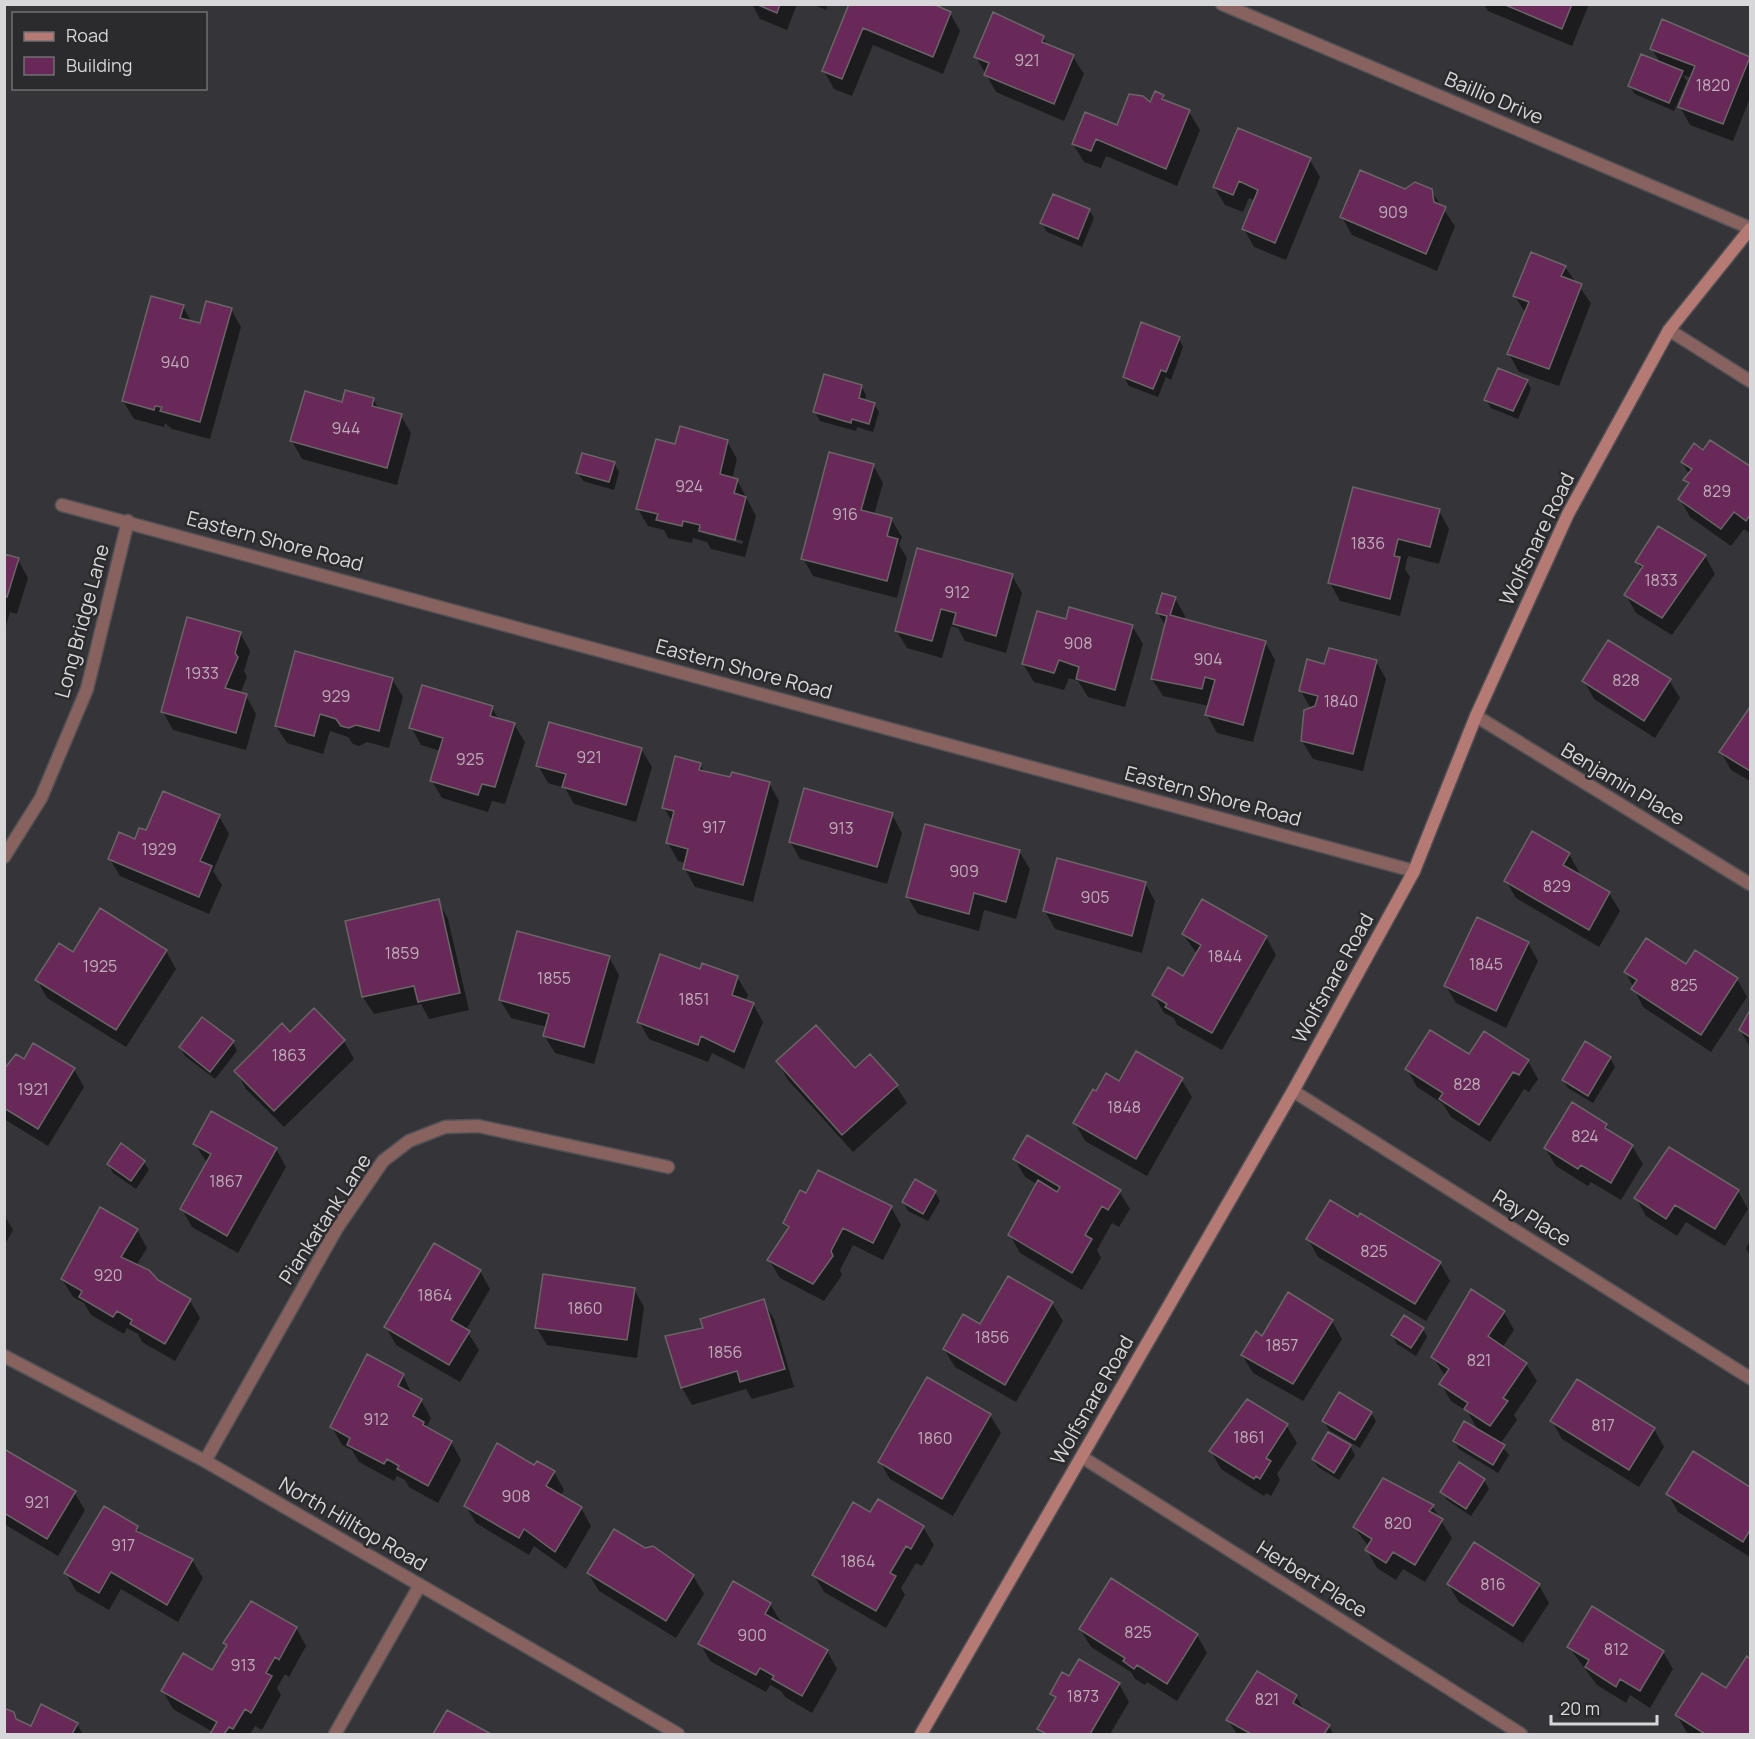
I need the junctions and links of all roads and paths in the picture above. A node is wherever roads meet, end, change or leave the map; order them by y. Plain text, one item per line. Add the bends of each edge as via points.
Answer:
1 (1222, 4) edge
2 (1750, 228) edge
3 (1669, 330) junction
4 (1750, 381) edge
5 (62, 505) dead end
6 (128, 521) junction
7 (1476, 716) junction
8 (4, 857) edge
9 (1414, 872) junction
10 (1750, 884) edge
11 (1293, 1091) junction
12 (668, 1167) dead end
13 (4, 1356) edge
14 (1750, 1378) edge
15 (1082, 1457) junction
16 (205, 1461) junction
17 (420, 1585) junction
18 (335, 1734) edge
19 (678, 1734) edge
20 (921, 1734) edge
21 (1521, 1734) edge

1 - 2 street, Baillio Drive
2 - 3 street, Wolfsnare Road
3 - 4 street
3 - 7 street, Wolfsnare Road via 1568,514
5 - 6 street, Eastern Shore Road
6 - 8 street, Long Bridge Lane via 87,689 40,798
6 - 9 street, Eastern Shore Road
7 - 9 street, Wolfsnare Road
7 - 10 street, Benjamin Place
9 - 11 street, Wolfsnare Road
11 - 14 street, Ray Place
11 - 15 street, Wolfsnare Road
12 - 16 street, Piankatank Lane via 478,1126 446,1127 410,1141 383,1161 338,1228
13 - 16 street, North Hilltop Road
15 - 20 street, Wolfsnare Road
15 - 21 street, Herbert Place
16 - 17 street, North Hilltop Road
17 - 18 street
17 - 19 street, North Hilltop Road

